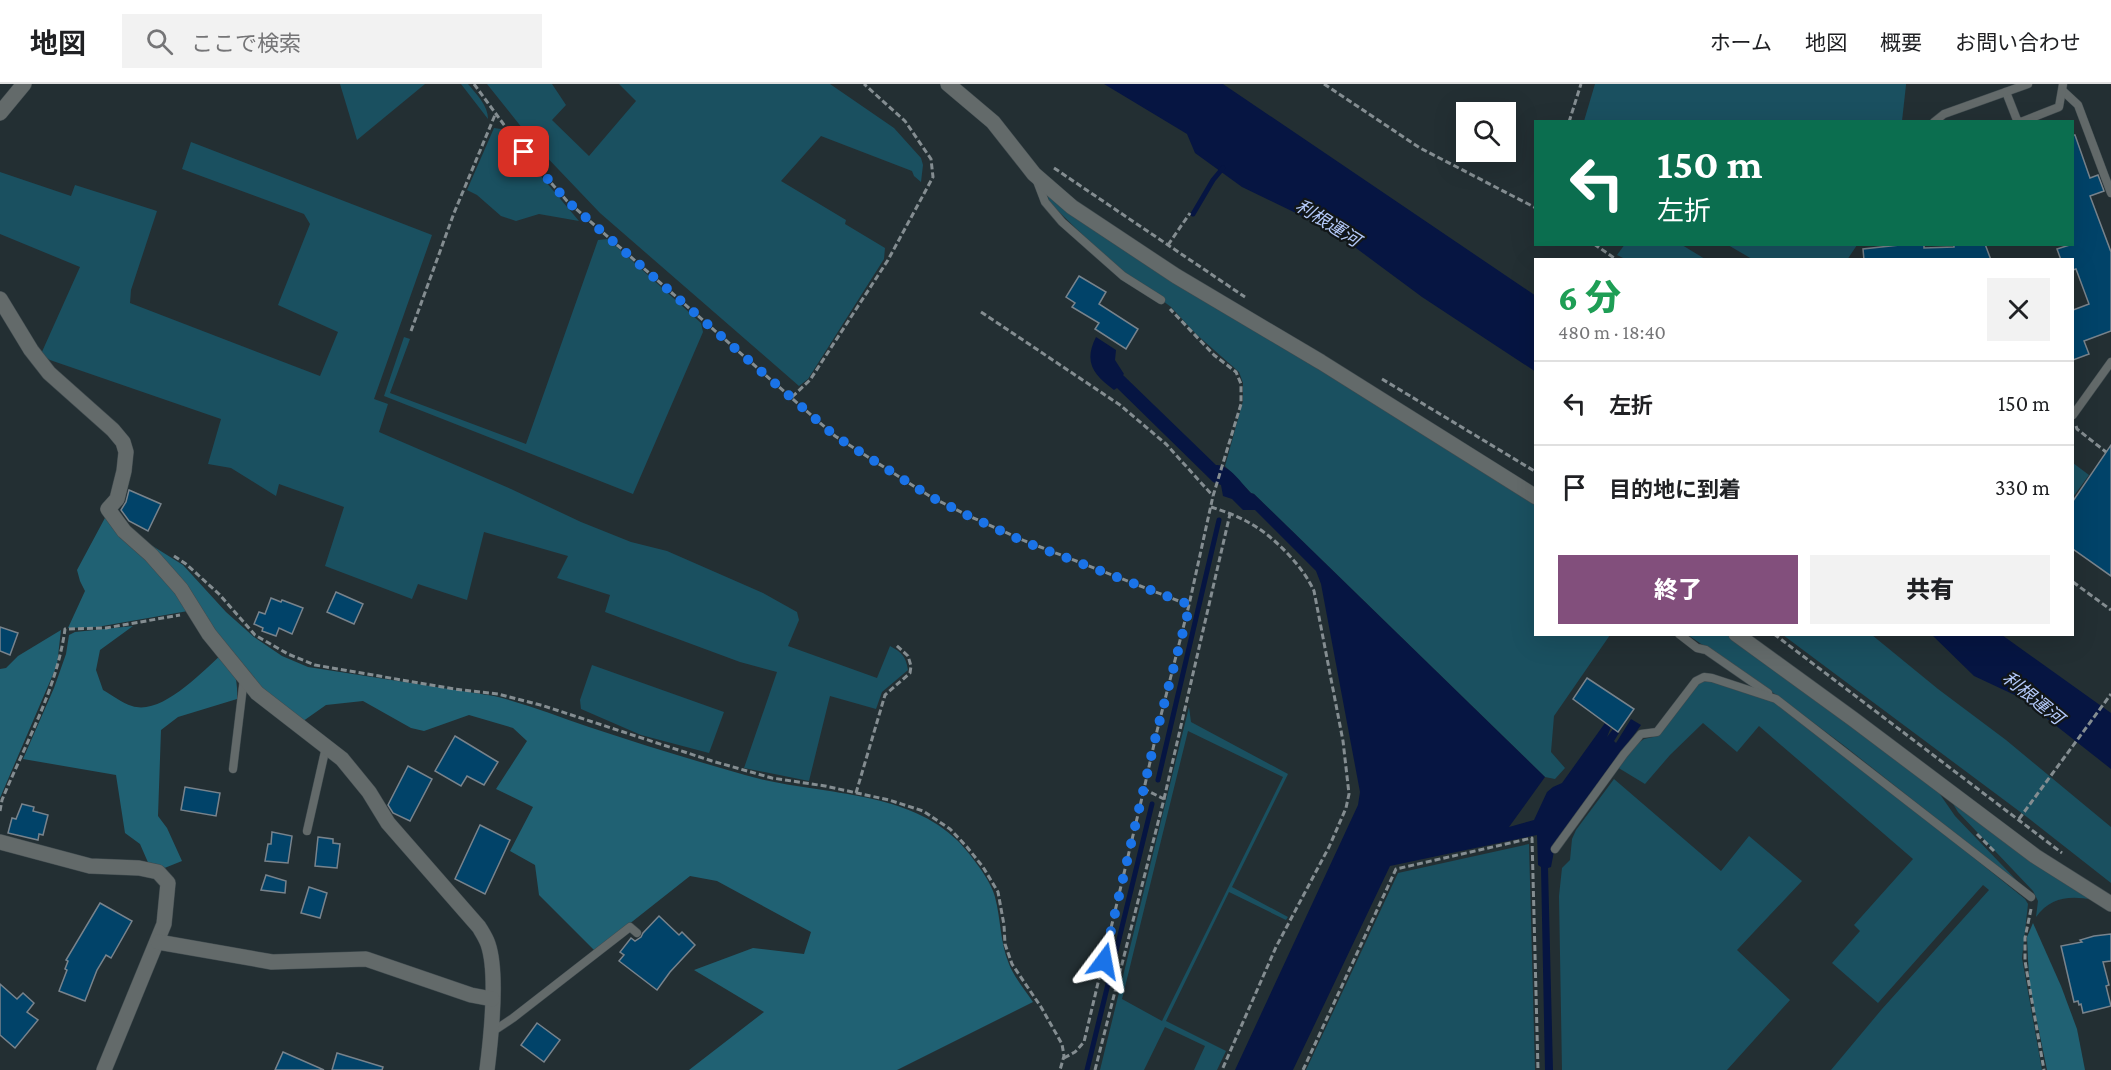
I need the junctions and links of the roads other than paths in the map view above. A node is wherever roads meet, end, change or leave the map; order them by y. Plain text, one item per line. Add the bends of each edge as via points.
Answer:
1 (24, 84) edge
2 (948, 84) edge
3 (2028, 84) edge
4 (2063, 88) edge
5 (2006, 92) junction
6 (0, 113) edge
7 (1936, 120) edge
8 (2017, 120) edge
9 (2027, 120) edge
10 (1034, 174) junction
11 (2111, 193) edge
12 (0, 299) edge
13 (1161, 300) road end
14 (2111, 362) edge
15 (2074, 419) edge
16 (1534, 496) edge
17 (1682, 636) edge
18 (1739, 636) edge
19 (244, 676) junction
20 (1776, 699) junction
21 (326, 747) junction
22 (233, 769) dead end
23 (307, 831) dead end
24 (0, 842) edge
25 (1555, 849) dead end
26 (2031, 897) road end
27 (2111, 904) edge
28 (637, 933) dead end
29 (158, 942) junction
30 (492, 999) junction
31 (491, 1032) junction
32 (104, 1070) edge
33 (487, 1070) edge

1 - 6 street
2 - 10 street via 993,122
3 - 5 lane
4 - 9 lane via 2055,110
4 - 11 lane via 2078,105
5 - 7 lane
5 - 8 lane
10 - 13 lane via 1046,202 1062,222 1123,276
10 - 16 street via 1072,207 1137,251
12 - 19 street via 49,373 123,442 124,471 117,499 108,509 124,531 181,589 209,634
14 - 15 lane
17 - 20 lane
18 - 27 street via 2035,856
19 - 21 street via 257,693
19 - 22 lane
20 - 25 lane via 1712,678 1696,681 1657,732 1641,734 1624,754
20 - 26 lane
21 - 23 lane
21 - 30 street via 342,759 388,824 488,942
24 - 29 street via 90,866 158,872 168,883 165,924
28 - 31 lane via 630,927
29 - 30 street via 272,962 366,959
29 - 32 street
30 - 31 street
31 - 33 street

